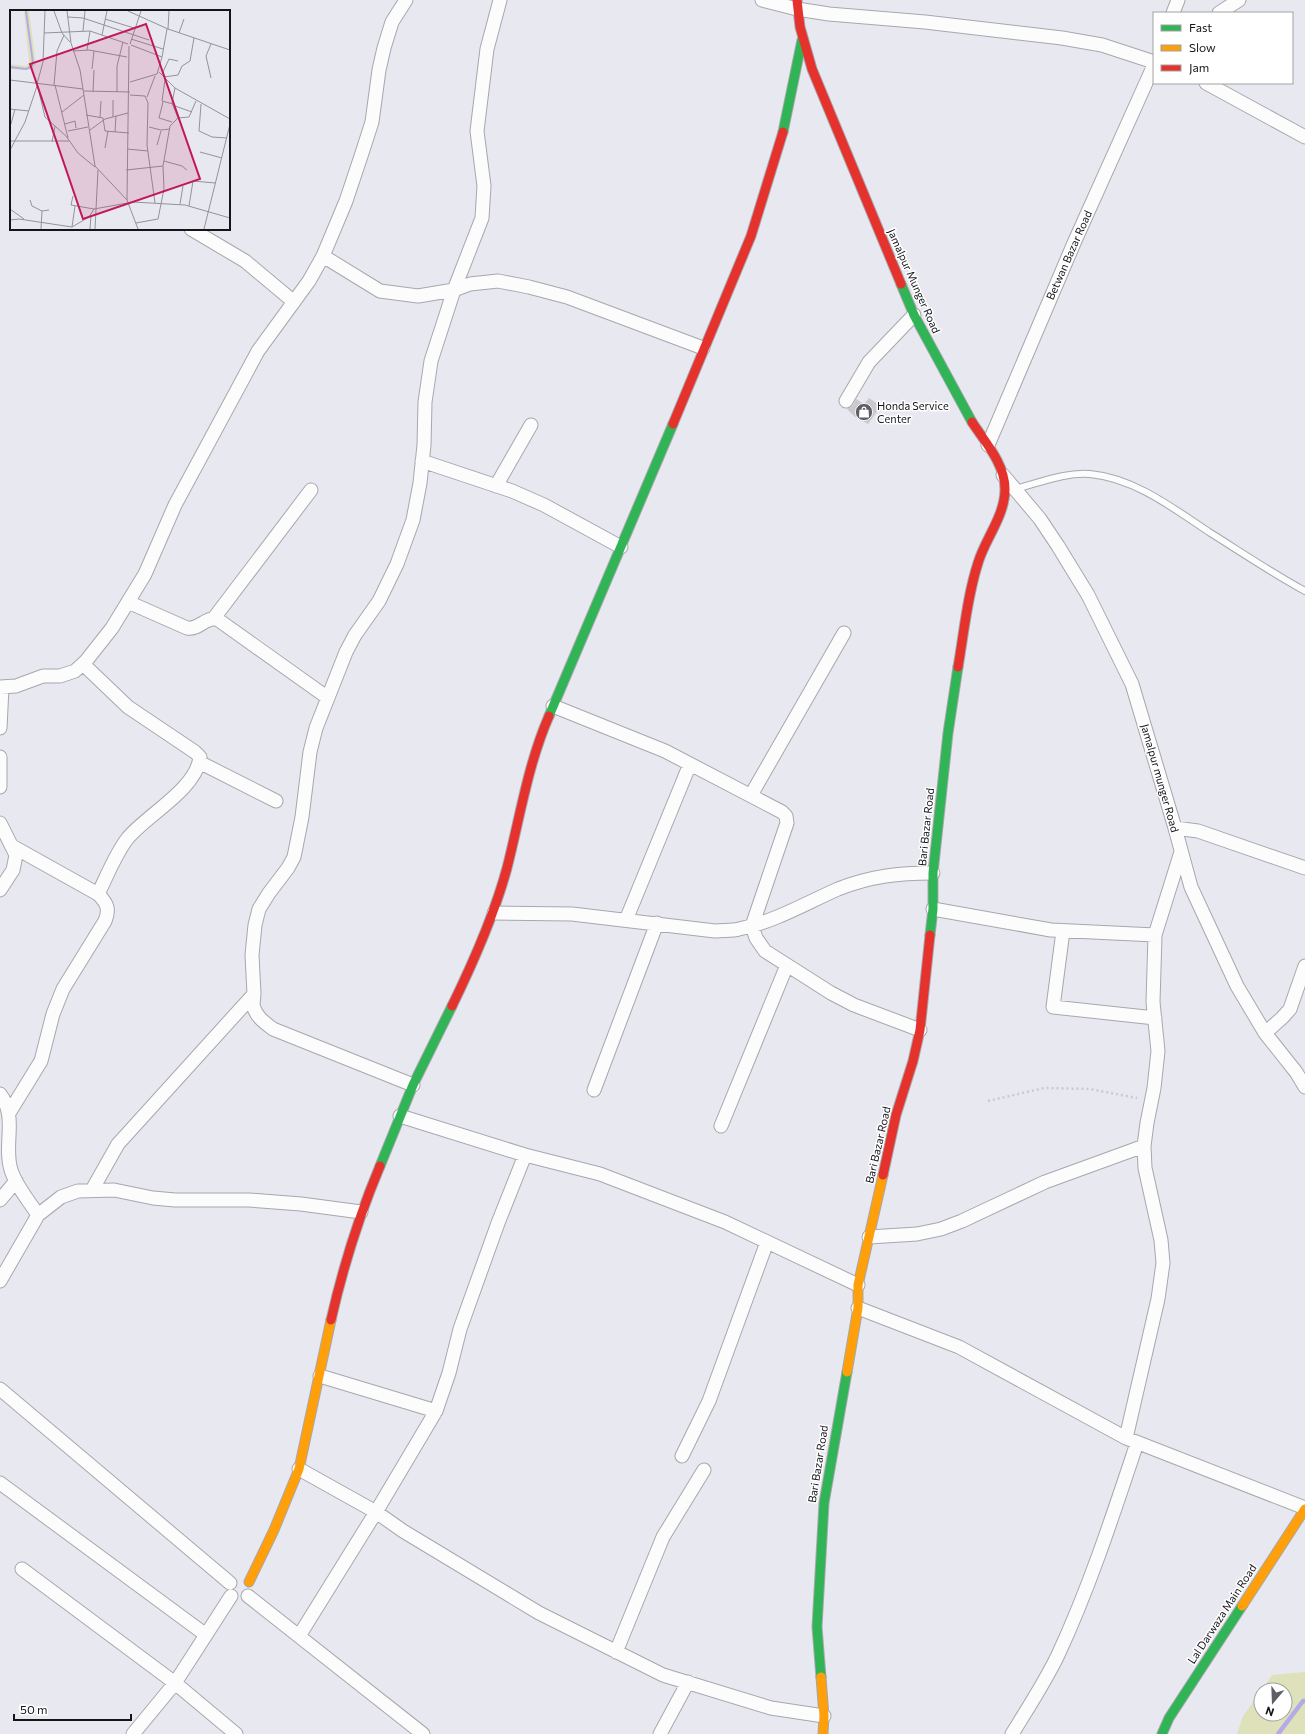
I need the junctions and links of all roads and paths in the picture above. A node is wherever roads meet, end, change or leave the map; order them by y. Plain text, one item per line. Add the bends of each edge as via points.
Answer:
1 (406, 0) edge
2 (500, 0) edge
3 (762, 0) edge
4 (1178, 0) edge
5 (1219, 0) edge
6 (1239, 0) edge
7 (797, 5) edge
8 (1173, 12) edge
9 (1214, 12) edge
10 (1220, 12) edge
11 (802, 38) junction
12 (1153, 62) edge
13 (1153, 67) edge
14 (1208, 84) edge
15 (1305, 137) edge
16 (193, 230) edge
17 (323, 256) junction
18 (454, 290) junction
19 (294, 302) junction
20 (914, 315) junction
21 (703, 348) junction
22 (846, 401) dead end
23 (531, 425) dead end
24 (988, 445) junction
25 (422, 461) junction
26 (1003, 475) junction
27 (496, 486) junction
28 (1015, 489) junction
29 (311, 490) dead end
30 (621, 547) junction
31 (978, 562) joint
32 (1305, 591) edge
33 (128, 602) junction
34 (214, 618) junction
35 (844, 633) dead end
36 (83, 664) junction
37 (1, 687) edge
38 (328, 698) junction
39 (553, 706) junction
40 (0, 728) edge
41 (0, 757) edge
42 (199, 762) junction
43 (690, 764) junction
44 (0, 787) edge
45 (750, 796) junction
46 (276, 801) dead end
47 (0, 823) edge
48 (1175, 828) junction
49 (12, 846) junction
50 (1181, 852) junction
51 (1305, 868) edge
52 (934, 873) junction
53 (0, 890) edge
54 (98, 894) junction
55 (933, 909) junction
56 (494, 913) junction
57 (626, 920) junction
58 (657, 923) junction
59 (752, 926) junction
60 (1063, 931) junction
61 (1155, 935) junction
62 (787, 966) junction
63 (1305, 966) edge
64 (254, 994) junction
65 (1155, 1018) junction
66 (920, 1030) junction
67 (1265, 1033) junction
68 (413, 1085) junction
69 (1305, 1087) edge
70 (594, 1090) dead end
71 (0, 1094) edge
72 (1152, 1100) junction
73 (988, 1101) dead end
74 (9, 1113) junction
75 (400, 1116) junction
76 (721, 1126) dead end
77 (1144, 1146) junction
78 (4, 1149) edge
79 (525, 1155) junction
80 (16, 1181) junction
81 (92, 1190) junction
82 (0, 1200) edge
83 (361, 1212) junction
84 (38, 1215) junction
85 (869, 1237) junction
86 (767, 1242) junction
87 (0, 1281) edge
88 (858, 1285) junction
89 (858, 1308) junction
90 (320, 1376) junction
91 (0, 1390) edge
92 (436, 1411) junction
93 (1132, 1441) junction
94 (682, 1456) dead end
95 (299, 1469) junction
96 (704, 1470) dead end
97 (0, 1483) edge
98 (1305, 1508) edge
99 (376, 1512) junction
100 (22, 1569) dead end
101 (250, 1582) junction
102 (230, 1583) junction
103 (231, 1596) junction
104 (248, 1596) junction
105 (206, 1635) junction
106 (299, 1636) junction
107 (616, 1652) junction
108 (688, 1682) junction
109 (174, 1683) junction
110 (824, 1716) junction
111 (133, 1734) edge
112 (236, 1734) edge
113 (423, 1734) edge
114 (660, 1734) edge
115 (823, 1734) edge
116 (1012, 1734) edge
117 (1162, 1734) edge

1 - 17 street via 392,22 379,70 372,122 364,150
2 - 18 street via 487,49 477,131 484,186 482,218
3 - 7 street
4 - 8 street
5 - 9 street
6 - 10 street
7 - 11 street, Jamalpur Munger Road
7 - 12 street via 829,14 1062,38 1102,45
11 - 20 street, Jamalpur Munger Road via 818,83
11 - 21 street via 790,102 768,184 751,236
13 - 24 street, Betwan Bazar Road
14 - 15 street
16 - 19 street via 244,261
17 - 18 street via 380,291 418,296
17 - 19 street
18 - 21 street via 470,284 498,281 529,287 601,310
18 - 25 street via 431,361 425,402
19 - 33 street via 258,351 175,505 145,574
20 - 22 street via 869,362
20 - 24 street, Jamalpur Munger Road via 973,423
21 - 30 street
23 - 27 street
24 - 26 street, Jamalpur Munger Road
25 - 27 street
25 - 38 street via 413,520 397,564 379,601 346,652
26 - 28 street, Jamalpur munger Road
26 - 31 street, Jamalpur Munger Road via 1003,505
27 - 30 street via 544,505
28 - 32 lane via 1070,475 1089,474 1134,486
28 - 48 street, Jamalpur munger Road via 1040,519 1084,589 1132,684
29 - 34 street
30 - 39 street
31 - 52 street, Bari Bazar Road via 969,598 948,732
33 - 34 street via 187,628 193,628
33 - 36 street via 112,628
34 - 38 street
35 - 45 street
36 - 37 street via 75,671 60,676 43,676 16,686
36 - 42 street via 128,707 198,754
37 - 40 street
38 - 64 street via 310,752 294,857 262,904 254,925
39 - 43 street via 665,751
39 - 56 street via 531,770
41 - 44 street
42 - 46 street
42 - 54 street via 172,798 126,840
43 - 45 street
43 - 57 street
45 - 59 street via 782,812 787,819
47 - 49 street
48 - 50 street, Jamalpur munger Road
48 - 51 street via 1198,831
49 - 53 street via 16,862
49 - 54 street
50 - 61 street
50 - 67 street, Jamalpur munger Road via 1191,887 1210,928 1237,986
52 - 55 street, Bari Bazar Road
52 - 59 street via 900,873 871,878
54 - 74 street via 107,904 105,921 64,989 53,1014 41,1061
55 - 60 street
55 - 66 street, Bari Bazar Road
56 - 57 street via 572,914
56 - 68 street via 466,978
57 - 58 street
58 - 59 street via 715,931 738,930
58 - 70 street
59 - 62 street via 759,946
60 - 61 street
60 - 65 street via 1053,1007
61 - 65 street
62 - 66 street via 854,1005
62 - 76 street
63 - 67 street via 1290,1009
64 - 68 street via 255,1013 273,1029
64 - 81 street via 118,1144
65 - 72 street via 1158,1050
66 - 85 street, Bari Bazar Road via 896,1115
67 - 69 street, Jamalpur munger Road
68 - 75 street
71 - 74 street
72 - 73 path via 1090,1088 1044,1088
72 - 77 street
74 - 78 street via 10,1125
75 - 79 street
75 - 83 street
77 - 85 street via 1045,1182 941,1229 916,1234
77 - 93 street via 1150,1195 1162,1240 1163,1263
78 - 80 street
79 - 86 street via 600,1174 725,1222
79 - 92 street via 460,1329
80 - 82 street
80 - 84 street
81 - 83 street via 114,1190 175,1200 249,1200
81 - 84 street via 78,1191 61,1197
83 - 90 street via 327,1332
84 - 87 street
85 - 88 street, Bari Bazar Road
86 - 88 street
86 - 94 street via 709,1401
88 - 89 street, Bari Bazar Road
89 - 93 street via 959,1348
89 - 110 street, Bari Bazar Road via 824,1503 817,1627
90 - 92 street
90 - 95 street
91 - 102 street
92 - 99 street
93 - 98 street
93 - 116 street via 1098,1561 1057,1656
95 - 99 street
95 - 101 street
96 - 107 street via 663,1537
97 - 105 street
98 - 117 street, Lal Darwaza Main Road via 1169,1718
99 - 106 street
99 - 107 street via 539,1613
100 - 109 street
101 - 102 street via 239,1577
101 - 104 street
102 - 103 street via 228,1587
103 - 104 street via 240,1600
103 - 105 street
104 - 106 street
105 - 109 street
106 - 113 street
107 - 108 street via 662,1675
108 - 110 street via 771,1708
108 - 114 street
109 - 111 street
109 - 112 street
110 - 115 street, Bari Bazar Road

